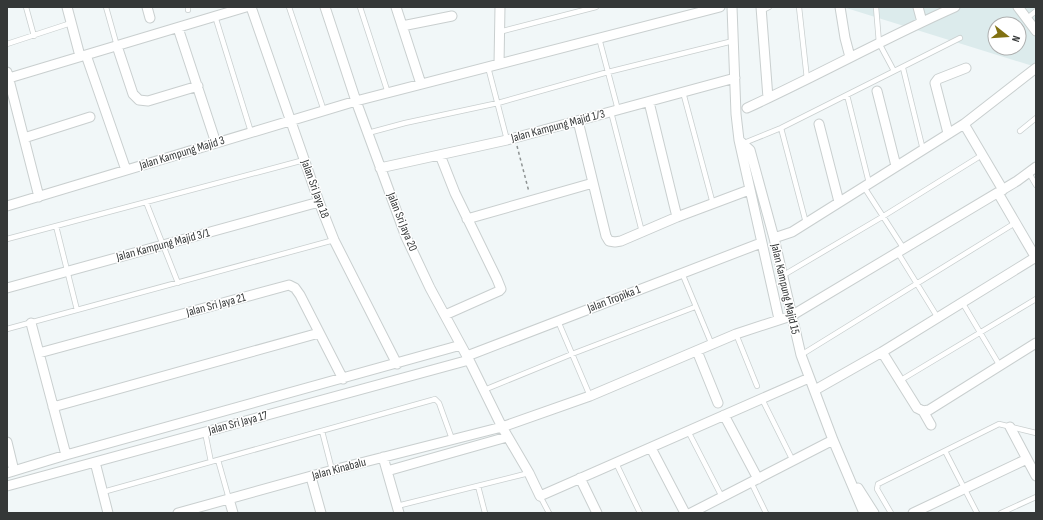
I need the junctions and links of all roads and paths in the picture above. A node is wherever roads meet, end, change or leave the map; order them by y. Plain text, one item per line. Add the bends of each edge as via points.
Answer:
1 (26, 7) edge
2 (67, 7) edge
3 (106, 7) edge
4 (147, 7) edge
5 (246, 7) edge
6 (251, 7) edge
7 (289, 7) edge
8 (325, 7) edge
9 (360, 7) edge
10 (396, 7) edge
11 (500, 7) edge
12 (596, 7) edge
13 (720, 7) edge
14 (732, 7) edge
15 (800, 7) edge
16 (840, 7) edge
17 (876, 7) edge
18 (918, 7) edge
19 (955, 7) edge
20 (1018, 7) edge
21 (764, 8) edge
22 (1036, 11) edge
23 (215, 16) junction
24 (452, 16) dead end
25 (1024, 16) edge
26 (150, 18) dead end
27 (1027, 18) edge
28 (1027, 20) edge
29 (922, 22) junction
30 (71, 23) junction
31 (402, 26) junction
32 (178, 28) junction
33 (1036, 31) edge
34 (500, 32) junction
35 (34, 36) junction
36 (599, 38) junction
37 (960, 38) dead end
38 (733, 41) junction
39 (879, 43) junction
40 (7, 44) edge
41 (117, 46) junction
42 (83, 55) junction
43 (850, 57) junction
44 (499, 64) junction
45 (488, 67) junction
46 (903, 68) junction
47 (966, 68) dead end
48 (1036, 68) edge
49 (894, 71) junction
50 (608, 72) junction
51 (8, 76) edge
52 (735, 78) junction
53 (807, 80) junction
54 (421, 84) junction
55 (198, 86) junction
56 (877, 91) dead end
57 (683, 92) junction
58 (388, 93) junction
59 (847, 96) junction
60 (768, 98) junction
61 (356, 101) junction
62 (649, 102) junction
63 (498, 103) junction
64 (748, 108) dead end
65 (324, 111) junction
66 (615, 111) junction
67 (90, 117) dead end
68 (1036, 118) edge
69 (290, 121) junction
70 (578, 121) junction
71 (819, 124) dead end
72 (964, 124) junction
73 (781, 128) junction
74 (1020, 131) dead end
75 (251, 132) junction
76 (368, 133) junction
77 (948, 133) junction
78 (24, 138) junction
79 (511, 139) junction
80 (742, 142) junction
81 (216, 143) junction
82 (923, 150) junction
83 (440, 155) junction
84 (982, 155) junction
85 (304, 160) junction
86 (896, 166) junction
87 (380, 168) junction
88 (126, 170) junction
89 (1032, 170) edge
90 (593, 183) junction
91 (867, 185) junction
92 (1036, 185) edge
93 (749, 190) junction
94 (1000, 191) junction
95 (39, 197) junction
96 (532, 200) junction
97 (146, 202) junction
98 (319, 202) junction
99 (839, 202) junction
100 (713, 204) junction
101 (7, 206) edge
102 (677, 217) junction
103 (882, 217) junction
104 (467, 219) junction
105 (806, 223) junction
106 (1015, 223) junction
107 (56, 226) junction
108 (642, 232) junction
109 (774, 238) junction
110 (7, 239) edge
111 (334, 240) junction
112 (761, 243) junction
113 (163, 245) junction
114 (901, 251) junction
115 (1036, 257) edge
116 (68, 272) junction
117 (682, 273) junction
118 (782, 276) junction
119 (178, 283) junction
120 (917, 284) junction
121 (7, 288) edge
122 (1036, 299) edge
123 (962, 302) junction
124 (695, 306) junction
125 (77, 310) junction
126 (445, 315) junction
127 (791, 316) junction
128 (938, 318) junction
129 (779, 320) junction
130 (558, 321) junction
131 (31, 323) junction
132 (7, 329) edge
133 (319, 333) junction
134 (981, 333) junction
135 (736, 334) junction
136 (1036, 343) edge
137 (461, 345) junction
138 (712, 345) junction
139 (698, 351) junction
140 (882, 352) junction
141 (38, 353) junction
142 (572, 354) junction
143 (801, 355) junction
144 (468, 358) junction
145 (397, 364) junction
146 (1000, 366) junction
147 (342, 378) junction
148 (809, 378) junction
149 (901, 380) junction
150 (757, 386) dead end
151 (484, 390) junction
152 (815, 390) junction
153 (590, 396) junction
154 (762, 399) junction
155 (718, 403) dead end
156 (53, 407) junction
157 (923, 411) junction
158 (724, 415) junction
159 (931, 425) dead end
160 (502, 427) junction
161 (1010, 427) junction
162 (322, 431) junction
163 (688, 431) junction
164 (205, 432) junction
165 (1036, 434) edge
166 (507, 437) junction
167 (452, 439) junction
168 (834, 440) junction
169 (7, 442) edge
170 (650, 448) junction
171 (945, 451) junction
172 (66, 455) junction
173 (383, 457) junction
174 (1027, 458) junction
175 (218, 460) junction
176 (793, 461) junction
177 (95, 462) junction
178 (211, 462) junction
179 (616, 462) junction
180 (845, 466) junction
181 (333, 470) junction
182 (387, 471) junction
183 (11, 472) edge
184 (529, 473) junction
185 (311, 476) junction
186 (1036, 476) edge
187 (580, 478) junction
188 (755, 481) junction
189 (7, 486) edge
190 (478, 486) junction
191 (964, 488) junction
192 (103, 492) junction
193 (540, 496) junction
194 (1036, 496) edge
195 (722, 497) junction
196 (229, 500) junction
197 (398, 510) edge
198 (108, 513) edge
199 (178, 513) edge
200 (232, 513) edge
201 (321, 513) edge
202 (485, 513) edge
203 (549, 513) edge
204 (597, 513) edge
205 (640, 513) edge
206 (685, 513) edge
207 (692, 513) edge
208 (766, 513) edge
209 (864, 513) edge
210 (874, 513) edge
211 (891, 513) edge
212 (913, 513) edge
213 (976, 513) edge
214 (1001, 513) edge

1 - 35 lane
2 - 30 street
3 - 41 lane
4 - 26 street
5 - 23 street
6 - 69 street, Jalan Sri Jaya 18
7 - 65 lane
8 - 61 street, Jalan Sri Jaya 20
9 - 58 lane
10 - 31 street
11 - 34 street
12 - 34 lane
13 - 36 street, Jalan Kampung Majid 3
14 - 38 street, Jalan Kampung Majid 15
15 - 53 lane
16 - 43 street
17 - 39 lane
18 - 29 street
19 - 29 street
20 - 25 street
21 - 60 street
22 - 27 lane
23 - 32 street
23 - 75 lane
24 - 31 street
28 - 33 street
29 - 39 street
30 - 35 lane
30 - 42 street
31 - 54 street
32 - 41 street
32 - 55 street
34 - 44 street
35 - 40 lane
36 - 44 street, Jalan Kampung Majid 3
36 - 50 lane
37 - 46 lane
38 - 50 lane
38 - 52 street, Jalan Kampung Majid 15
39 - 43 street
39 - 49 lane
41 - 42 street
41 - 55 street via 133,94 139,100 148,101
42 - 51 street
42 - 88 street
43 - 53 street
44 - 45 street, Jalan Kampung Majid 3
45 - 54 street, Jalan Kampung Majid 3
45 - 63 lane
46 - 49 lane
46 - 82 lane
47 - 77 street via 935,83
48 - 72 street
49 - 59 lane
50 - 63 lane
50 - 66 lane
51 - 78 street
52 - 57 street, Jalan Kampung Majid 1/3
52 - 80 street, Jalan Kampung Majid 15 via 736,114
53 - 60 street
54 - 58 street, Jalan Kampung Majid 3
55 - 81 street
56 - 86 street
57 - 62 street, Jalan Kampung Majid 1/3
57 - 100 lane
58 - 61 street, Jalan Kampung Majid 3
59 - 73 lane
59 - 91 lane
60 - 64 street
61 - 65 street, Jalan Kampung Majid 3
61 - 76 street, Jalan Sri Jaya 20
62 - 66 street, Jalan Kampung Majid 1/3
62 - 102 street
63 - 76 lane
63 - 79 lane
65 - 69 street, Jalan Kampung Majid 3
66 - 70 street, Jalan Kampung Majid 1/3
66 - 108 lane
67 - 78 street
68 - 74 lane
69 - 75 street, Jalan Kampung Majid 3
69 - 85 street, Jalan Sri Jaya 18
70 - 79 street, Jalan Kampung Majid 1/3
70 - 90 street
71 - 99 street
72 - 77 street
72 - 84 street
73 - 80 lane
73 - 105 lane
75 - 81 street, Jalan Kampung Majid 3
76 - 87 street, Jalan Sri Jaya 20
77 - 82 street
78 - 95 street
79 - 83 street, Jalan Kampung Majid 1/3
79 - 96 path
80 - 93 street, Jalan Kampung Majid 15
80 - 109 street, Jalan Kampung Majid 15 via 750,150
81 - 88 street, Jalan Kampung Majid 3
82 - 86 street
83 - 87 street, Jalan Kampung Majid 1/3
83 - 104 street
84 - 94 street
84 - 103 lane
85 - 97 lane
85 - 98 street, Jalan Sri Jaya 18
86 - 91 street
87 - 126 street, Jalan Sri Jaya 20 via 406,237
88 - 95 street, Jalan Kampung Majid 3
89 - 92 lane
89 - 94 street, Jalan Kinabalu
90 - 96 street
90 - 108 street via 609,241 621,241
91 - 99 street
91 - 103 lane
93 - 100 street
93 - 112 street, Jalan Kampung Majid 15
94 - 106 street
94 - 114 street, Jalan Kinabalu
95 - 101 street, Jalan Kampung Majid 3
96 - 104 street
97 - 107 lane
97 - 113 lane
98 - 111 street, Jalan Sri Jaya 18
98 - 113 street, Jalan Kampung Majid 3/1
99 - 105 street
100 - 102 street
102 - 108 street
103 - 114 lane
103 - 118 lane
104 - 126 street via 501,289
105 - 109 street via 792,232
106 - 115 street
106 - 120 lane
107 - 110 lane
107 - 116 lane
109 - 118 street, Jalan Kampung Majid 15
111 - 119 lane
111 - 145 street, Jalan Sri Jaya 18
112 - 117 street, Jalan Tropika 1
112 - 129 street, Jalan Kampung Majid 15
113 - 116 street, Jalan Kampung Majid 3/1
113 - 119 lane
114 - 120 lane
114 - 127 street, Jalan Kinabalu
115 - 123 street
116 - 121 street, Jalan Kampung Majid 3/1
116 - 125 lane
117 - 124 lane
117 - 130 street, Jalan Tropika 1
118 - 127 street, Jalan Kampung Majid 15
119 - 125 lane
120 - 128 lane
120 - 143 lane
122 - 134 lane
123 - 128 street
123 - 134 lane
124 - 138 lane
124 - 142 lane
125 - 131 lane
126 - 137 street, Jalan Sri Jaya 20
127 - 129 street, Jalan Kinabalu
127 - 143 street, Jalan Kampung Majid 15
128 - 140 street
129 - 135 street, Jalan Kinabalu
130 - 142 lane
130 - 144 street, Jalan Tropika 1
131 - 132 lane
131 - 141 street
133 - 141 street, Jalan Sri Jaya 21 via 300,295 295,288 289,286
133 - 147 street, Jalan Sri Jaya 21
133 - 156 street
134 - 146 lane
134 - 149 lane
135 - 138 street, Jalan Kinabalu
135 - 150 lane
136 - 146 street
137 - 144 street, Jalan Sri Jaya 20
137 - 145 street, Jalan Sri Jaya 17
138 - 139 street, Jalan Kinabalu
139 - 153 street, Jalan Kinabalu
139 - 155 street
140 - 149 street
140 - 152 street
141 - 156 street
142 - 151 lane
142 - 153 lane
143 - 148 street, Jalan Kampung Majid 15
144 - 151 street, Jalan Sri Jaya 20
144 - 164 street, Jalan Sri Jaya 17
145 - 147 street, Jalan Sri Jaya 17
146 - 157 street via 929,410
147 - 172 street, Jalan Sri Jaya 17
148 - 152 street, Jalan Kampung Majid 15
148 - 154 street
149 - 157 street via 917,408
151 - 160 street, Jalan Sri Jaya 20
152 - 168 street, Jalan Kampung Majid 15
153 - 160 street, Jalan Kinabalu
154 - 158 street
154 - 176 lane
156 - 172 street
157 - 159 street
158 - 163 street
158 - 188 street
160 - 166 street, Jalan Sri Jaya 20
160 - 167 street, Jalan Kinabalu
161 - 165 lane
161 - 171 lane via 999,424
161 - 174 street
162 - 167 lane via 435,399 439,403
162 - 175 lane
162 - 181 lane
163 - 170 street
163 - 195 lane
164 - 177 street, Jalan Sri Jaya 17
164 - 178 lane
166 - 182 street
166 - 184 street, Jalan Sri Jaya 20
167 - 173 street, Jalan Kinabalu
168 - 176 street
168 - 180 street, Jalan Kampung Majid 15
169 - 183 street
170 - 179 street
170 - 206 street
171 - 191 lane
171 - 211 lane via 878,484 877,489
172 - 183 street, Jalan Sri Jaya 17
173 - 181 street, Jalan Kinabalu
173 - 182 street
174 - 186 street
174 - 191 street
175 - 178 lane
175 - 196 lane
176 - 188 street
177 - 189 street, Jalan Sri Jaya 17
177 - 192 street
178 - 192 lane
179 - 187 street
179 - 205 lane
180 - 209 street
180 - 210 street
181 - 185 street, Jalan Kinabalu
182 - 197 street
184 - 190 lane
184 - 193 street, Jalan Sri Jaya 20
185 - 196 street, Jalan Kinabalu
185 - 201 street
187 - 193 street
187 - 204 street
188 - 195 street
188 - 208 lane
190 - 197 lane
190 - 202 lane
191 - 212 street
191 - 213 lane
192 - 198 street
193 - 203 lane
194 - 214 lane
195 - 207 street
196 - 199 street, Jalan Kinabalu
196 - 200 street

